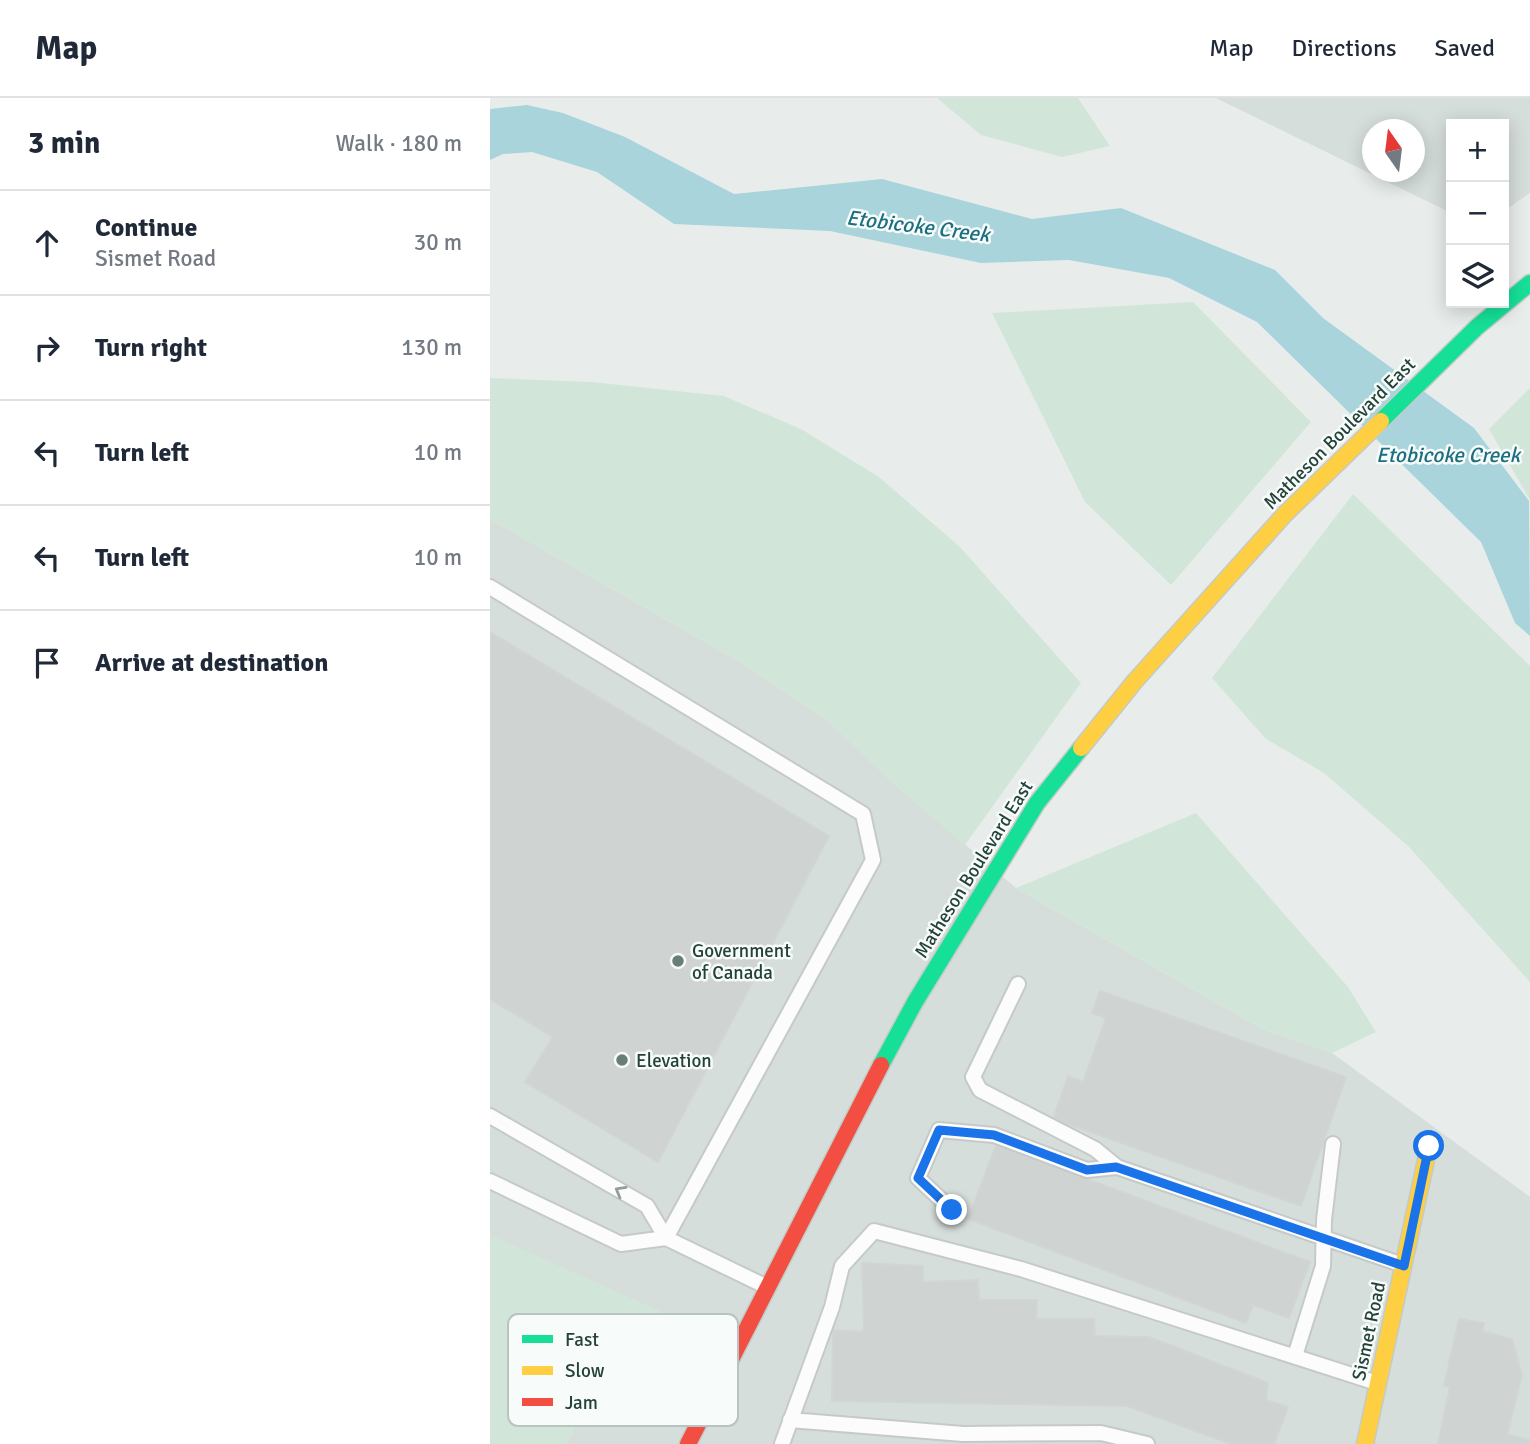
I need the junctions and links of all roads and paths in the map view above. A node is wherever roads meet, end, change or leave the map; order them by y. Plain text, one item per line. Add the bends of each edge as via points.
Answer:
1 (1530, 283) edge
2 (490, 587) edge
3 (1018, 984) dead end
4 (490, 1116) edge
5 (1333, 1144) dead end
6 (1429, 1146) dead end
7 (1116, 1167) junction
8 (490, 1181) edge
9 (952, 1210) dead end
10 (666, 1238) junction
11 (1324, 1238) junction
12 (1404, 1266) junction
13 (768, 1288) junction
14 (738, 1346) edge
15 (1295, 1356) junction
16 (1378, 1383) junction
17 (790, 1420) junction
18 (697, 1426) edge
19 (688, 1444) edge
20 (782, 1444) edge
21 (1147, 1444) edge
22 (1365, 1444) edge

1 - 13 street, Matheson Boulevard East via 1477,327 1285,514 1135,681 1037,803 915,1002
2 - 10 lane via 863,814 873,860
3 - 7 lane via 973,1077 976,1083 980,1090 1095,1149
10 -> 4 lane via 647,1206
5 - 11 lane
6 - 12 street, Sismet Road
7 - 9 lane via 1087,1170 994,1135 939,1130 918,1178
7 - 11 lane
8 - 10 lane via 621,1244
10 - 13 lane
11 - 12 lane
11 - 15 lane via 1323,1266
12 - 16 street, Sismet Road
13 - 14 street, Matheson Boulevard East
15 - 16 lane
15 - 17 lane via 1021,1269 874,1231 842,1266 832,1307
16 - 22 street, Sismet Road
17 - 20 lane
17 - 21 lane via 963,1434 1101,1433
18 - 19 street, Matheson Boulevard East

